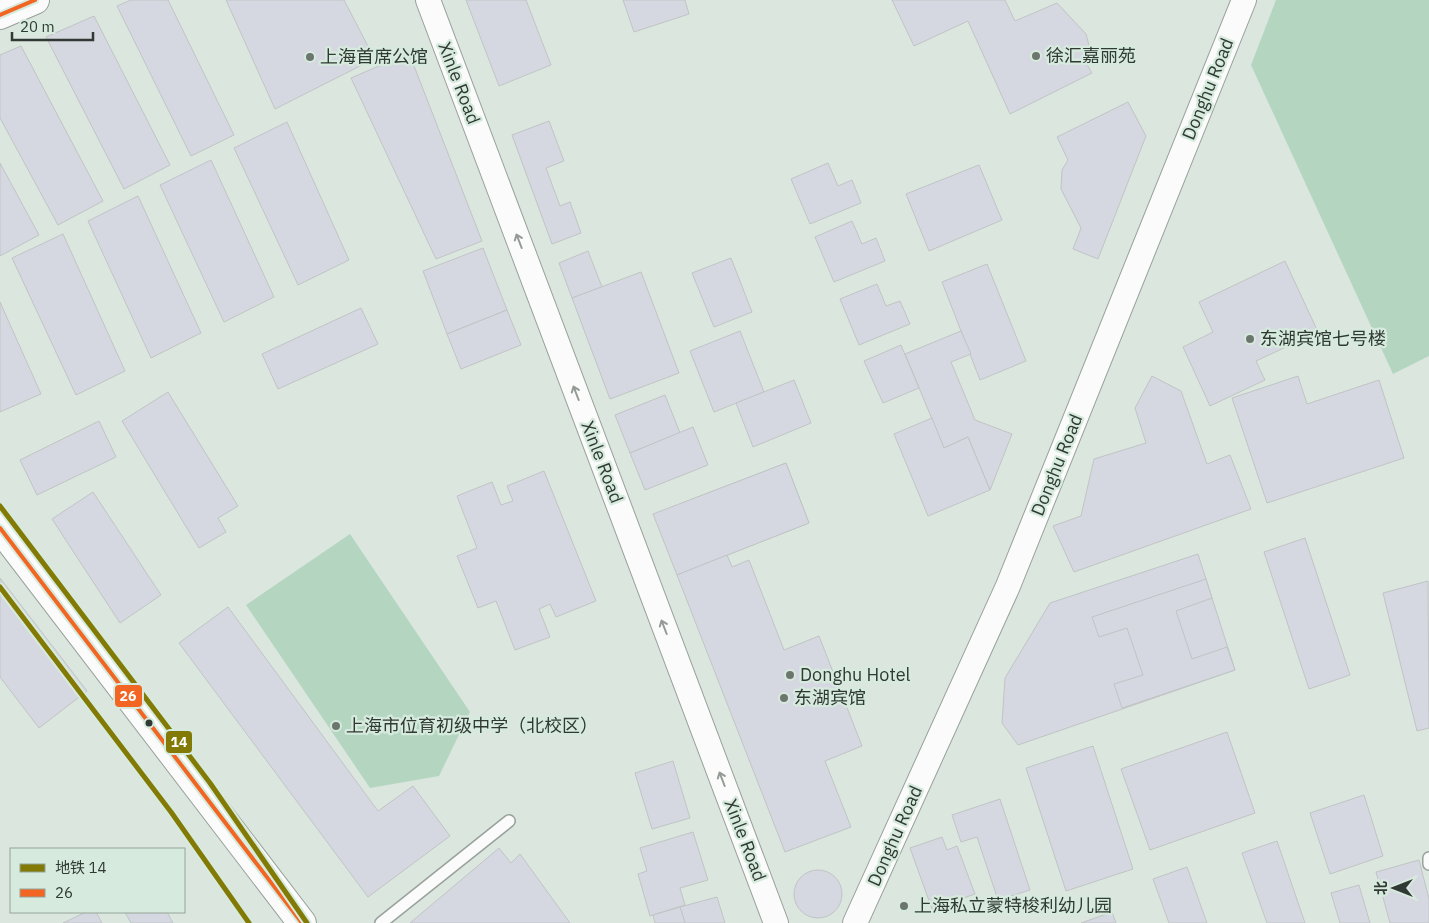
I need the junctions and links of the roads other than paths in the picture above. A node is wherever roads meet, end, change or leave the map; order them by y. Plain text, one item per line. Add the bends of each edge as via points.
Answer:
1 (35, 0) edge
2 (428, 0) edge
3 (1244, 0) edge
4 (0, 15) edge
5 (0, 528) edge
6 (509, 821) dead end
7 (1429, 858) edge
8 (1429, 864) edge
9 (302, 923) edge
10 (381, 923) edge
11 (776, 923) edge
12 (855, 923) edge

1 - 4 street
11 -> 2 street, Xinle Road
3 - 12 street, Donghu Road via 1008,586
5 - 9 street
6 - 10 lane
7 - 8 lane

